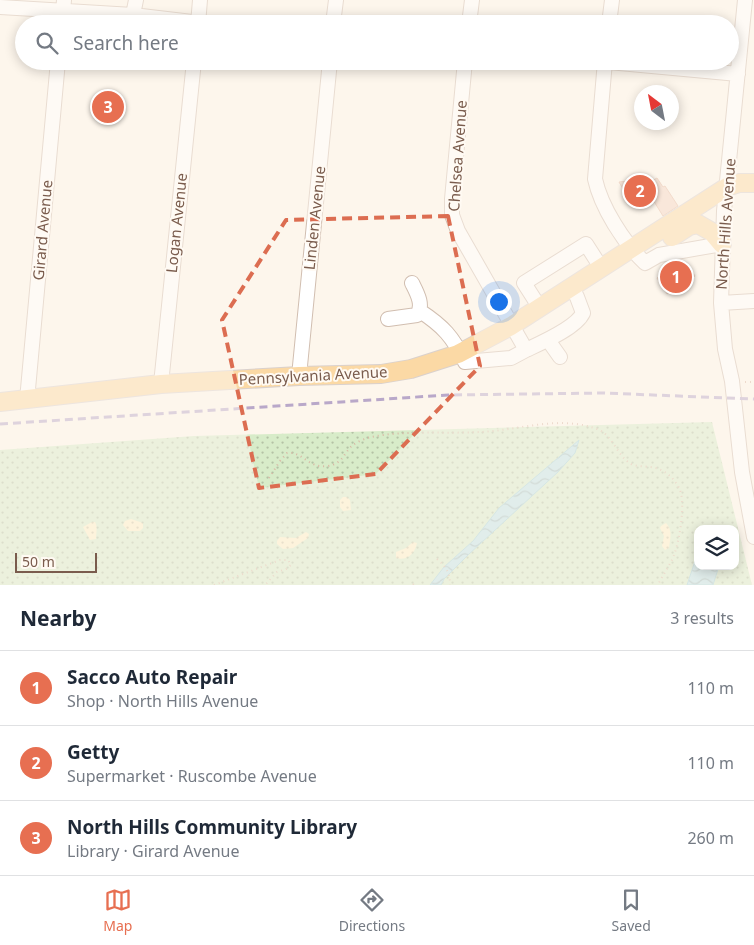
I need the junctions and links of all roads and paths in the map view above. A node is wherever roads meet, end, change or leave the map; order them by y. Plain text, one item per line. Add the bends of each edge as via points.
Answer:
1 (136, 0) edge
2 (200, 0) edge
3 (336, 0) edge
4 (472, 0) edge
5 (612, 0) edge
6 (745, 0) edge
7 (0, 7) edge
8 (63, 11) edge
9 (133, 15) joint
10 (201, 15) edge
11 (335, 15) edge
12 (470, 15) edge
13 (610, 15) edge
14 (739, 63) edge
15 (57, 70) edge
16 (193, 70) edge
17 (329, 70) edge
18 (464, 70) edge
19 (604, 70) edge
20 (694, 70) edge
21 (738, 70) edge
22 (738, 74) junction
23 (754, 183) edge
24 (727, 187) junction
25 (674, 235) junction
26 (722, 244) junction
27 (632, 250) junction
28 (683, 251) junction
29 (602, 269) junction
30 (412, 283) dead end
31 (572, 288) junction
32 (754, 300) edge
33 (721, 303) junction
34 (540, 308) junction
35 (420, 311) junction
36 (388, 319) dead end
37 (512, 326) junction
38 (548, 340) junction
39 (526, 350) junction
40 (460, 353) junction
41 (560, 357) dead end
42 (299, 376) junction
43 (738, 381) dead end
44 (754, 382) edge
45 (161, 384) junction
46 (27, 400) junction
47 (0, 402) edge
48 (269, 478) dead end
49 (754, 537) edge
50 (437, 558) dead end
51 (214, 585) edge
52 (265, 585) edge
53 (450, 585) edge
54 (658, 585) edge

1 - 9 street
2 - 10 street
3 - 11 street
4 - 12 street
5 - 13 street
6 - 14 street, North Hills Avenue
7 - 8 street
8 - 9 street
15 - 46 street, Girard Avenue
16 - 45 street, Logan Avenue
17 - 42 street, Linden Avenue
18 - 37 street, Chelsea Avenue via 452,215
19 - 27 street via 595,179 600,196
20 - 22 street
21 - 22 street, North Hills Avenue
22 - 24 street, North Hills Avenue
23 - 24 main road
24 - 26 street, North Hills Avenue
24 - 27 main road, Pennsylvania Avenue
25 - 26 main road via 698,224 712,232
25 - 27 main road via 658,245
25 - 28 street
26 - 28 street
26 - 33 street, North Hills Avenue
27 - 28 street via 645,263 659,255
27 - 29 main road, Pennsylvania Avenue
29 - 31 main road, Pennsylvania Avenue
29 - 34 street via 586,244 524,283
30 - 35 street via 420,299
31 - 34 main road, Pennsylvania Avenue
31 - 38 street via 583,313 580,319
32 - 33 street
33 - 49 street, North Hills Avenue via 742,472
34 - 37 main road, Pennsylvania Avenue
35 - 36 street
35 - 40 street via 452,338
37 - 39 street, Chelsea Avenue
37 - 40 main road, Pennsylvania Avenue
38 - 39 street
38 - 41 street
39 - 40 street via 511,358 465,362
40 - 42 main road, Pennsylvania Avenue via 411,369 381,374
42 - 45 main road, Pennsylvania Avenue
43 - 44 path
45 - 46 main road, Pennsylvania Avenue
46 - 47 main road, Pennsylvania Avenue
48 - 54 path via 287,453 298,454 311,464 330,466 340,462 354,445 369,437 482,432 578,423 600,430 632,464 660,469 674,479 681,490 682,506 675,553
50 - 53 path via 450,573
51 - 52 path via 280,560 288,560 290,565 277,572

